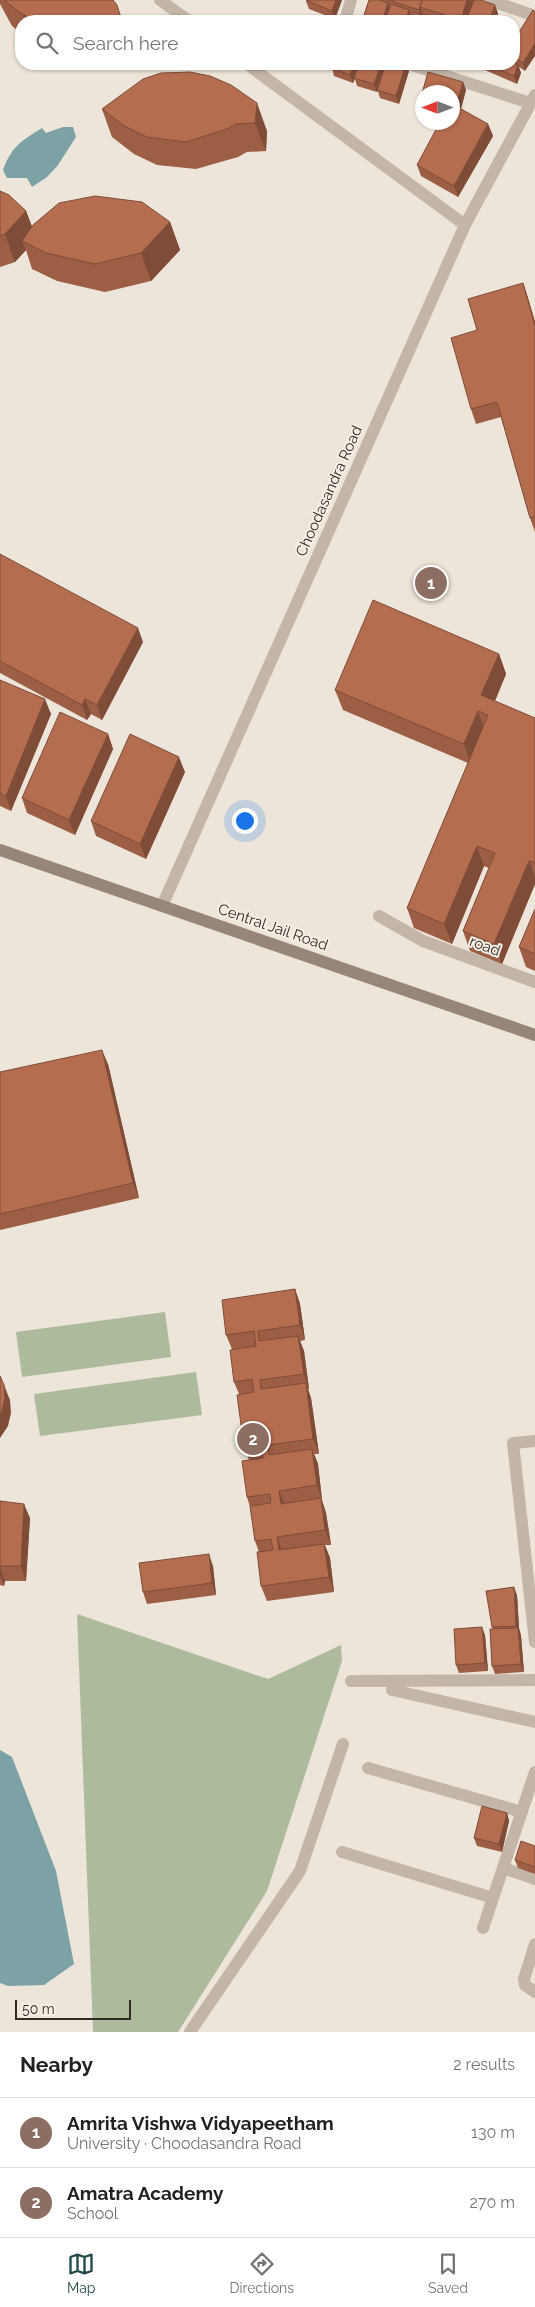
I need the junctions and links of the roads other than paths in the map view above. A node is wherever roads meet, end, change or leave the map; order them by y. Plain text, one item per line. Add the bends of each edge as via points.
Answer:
1 (160, 0) edge
2 (352, 0) edge
3 (489, 0) edge
4 (181, 15) edge
5 (347, 15) edge
6 (535, 16) edge
7 (255, 70) edge
8 (430, 70) edge
9 (533, 99) edge
10 (464, 225) junction
11 (0, 850) edge
12 (162, 906) junction
13 (379, 916) dead end
14 (535, 982) edge
15 (535, 1035) edge
16 (535, 1440) edge
17 (535, 1642) edge
18 (535, 1680) edge
19 (351, 1682) dead end
20 (392, 1690) dead end
21 (535, 1722) edge
22 (343, 1744) dead end
23 (368, 1768) dead end
24 (535, 1772) edge
25 (522, 1812) junction
26 (342, 1852) dead end
27 (503, 1868) junction
28 (535, 1879) edge
29 (493, 1898) junction
30 (483, 1928) dead end
31 (535, 1944) edge
32 (535, 1992) edge
33 (190, 2032) edge

1 - 4 street
2 - 5 street
3 - 6 street
7 - 10 street
8 - 9 street
9 - 10 street, Choodasandra Road
10 - 12 street, Choodasandra Road
11 - 12 main road, Central Jail Road
12 - 15 main road, Central Jail Road
13 - 14 street, road via 423,941
16 - 17 street via 513,1443
18 - 19 street
20 - 21 street
22 - 33 street via 300,1871
23 - 25 street
24 - 25 street
25 - 27 street
26 - 29 street
27 - 28 street
27 - 29 street
29 - 30 street
31 - 32 street via 524,1978 525,1985

